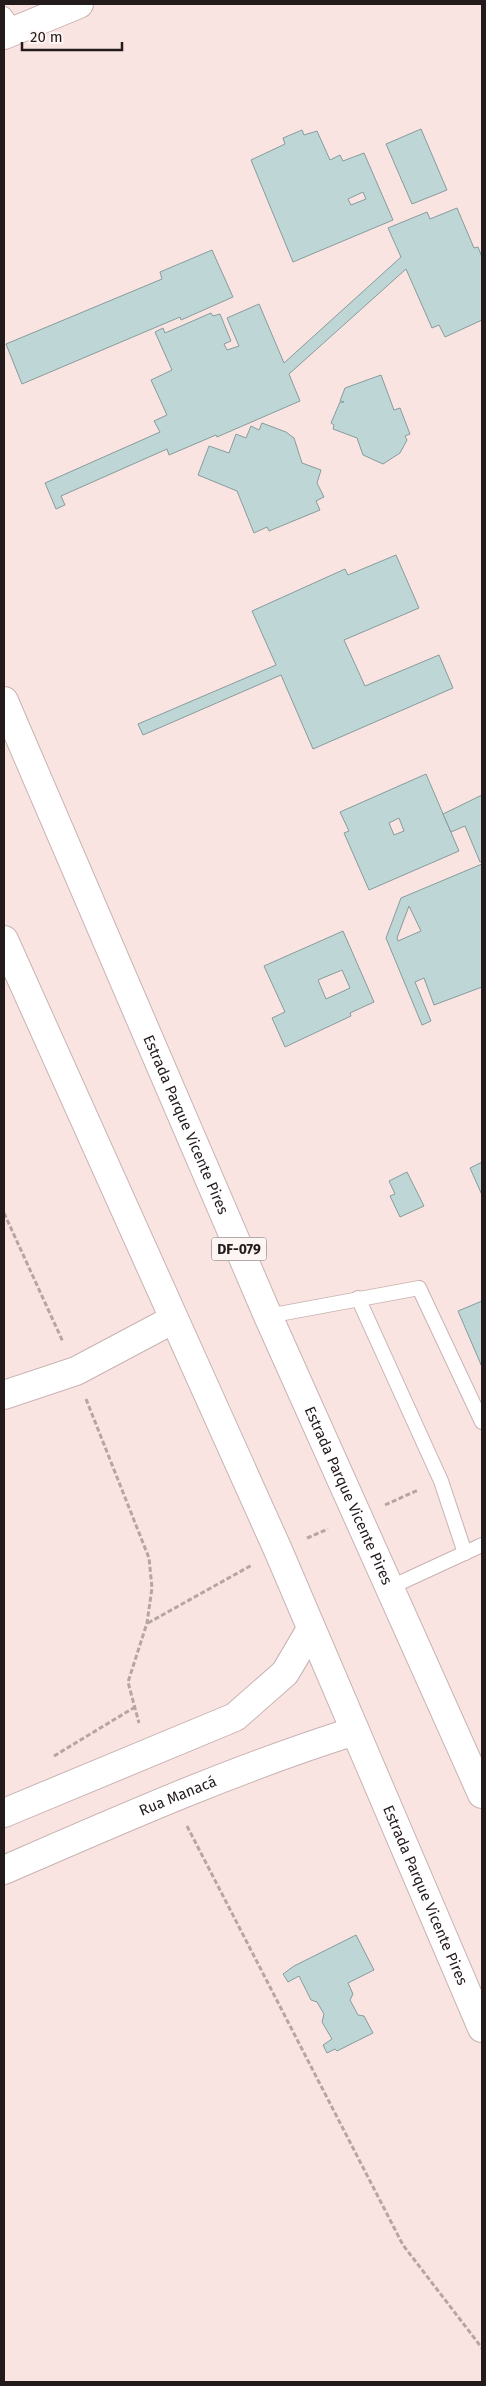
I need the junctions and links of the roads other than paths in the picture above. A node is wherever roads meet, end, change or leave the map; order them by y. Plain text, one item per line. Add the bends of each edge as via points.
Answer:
1 (63, 7) edge
2 (7, 30) edge
3 (4, 701) edge
4 (4, 940) edge
5 (358, 1298) junction
6 (268, 1316) junction
7 (174, 1319) junction
8 (4, 1395) edge
9 (482, 1422) edge
10 (482, 1544) edge
11 (465, 1553) junction
12 (391, 1587) junction
13 (311, 1629) junction
14 (354, 1731) junction
15 (482, 1794) edge
16 (4, 1813) edge
17 (4, 1870) edge
18 (482, 2028) edge

1 - 2 main road
3 - 6 main road, Estrada Parque Vicente Pires / DF-079
4 - 7 main road, Estrada Parque Vicente Pires
5 - 6 lane
5 - 9 lane via 419,1288
5 - 11 lane via 441,1480
6 - 12 main road, Estrada Parque Vicente Pires / DF-079
7 - 8 main road via 76,1371
7 - 13 main road, Estrada Parque Vicente Pires
10 - 11 lane
11 - 12 lane
12 - 15 main road, Estrada Parque Vicente Pires / DF-079
13 - 14 main road, Estrada Parque Vicente Pires
13 - 16 main road via 285,1673 235,1717
14 - 17 main road, Rua Manacá via 172,1797
14 - 18 main road, Estrada Parque Vicente Pires

